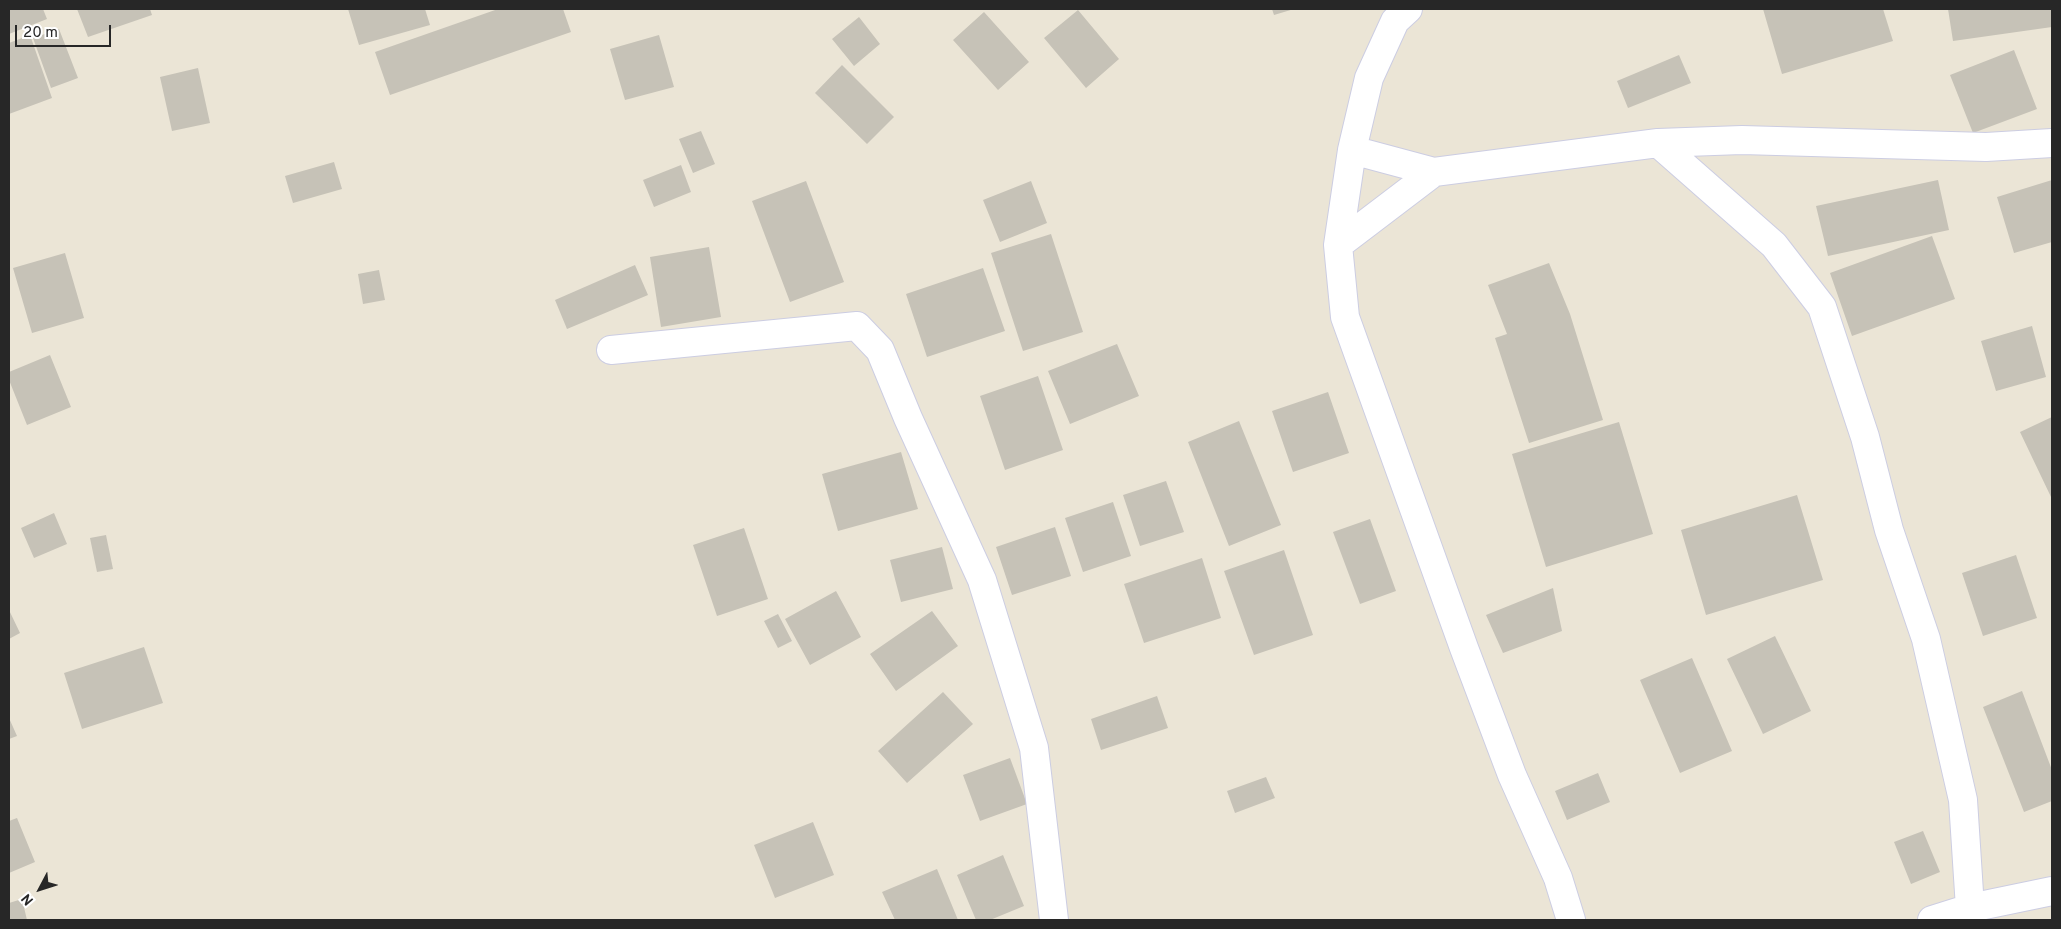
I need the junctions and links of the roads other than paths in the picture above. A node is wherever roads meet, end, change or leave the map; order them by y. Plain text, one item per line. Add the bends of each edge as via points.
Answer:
1 (1408, 9) edge
2 (2052, 142) edge
3 (1658, 143) junction
4 (1352, 150) junction
5 (1434, 172) junction
6 (1338, 245) junction
7 (611, 350) dead end
8 (2052, 891) edge
9 (1970, 908) junction
10 (1054, 920) edge
11 (1571, 920) edge
12 (1932, 920) edge

1 - 4 street via 1395,21 1369,78
2 - 3 street via 1986,147 1742,140
3 - 5 street
3 - 9 street via 1774,245 1822,308 1865,437 1889,530 1926,639 1963,800
4 - 5 street
4 - 6 street
5 - 6 street
6 - 11 street via 1345,317 1467,657 1512,775 1558,878
7 - 10 street via 857,326 880,350 982,580 1034,748
8 - 9 street
9 - 12 street

